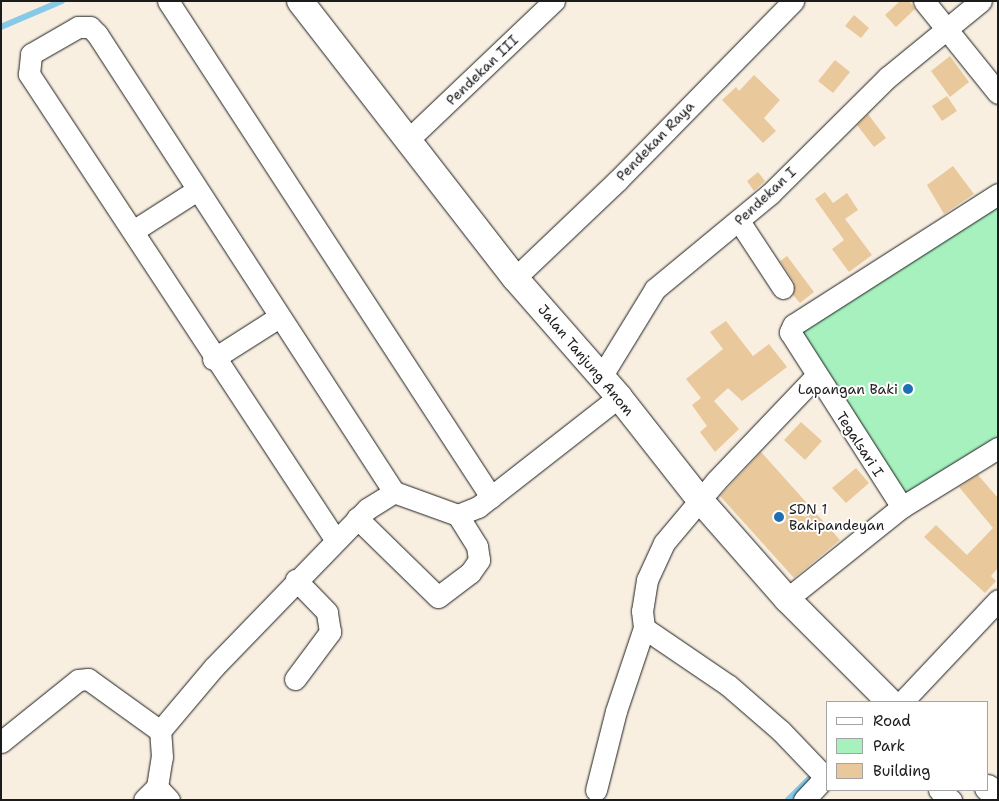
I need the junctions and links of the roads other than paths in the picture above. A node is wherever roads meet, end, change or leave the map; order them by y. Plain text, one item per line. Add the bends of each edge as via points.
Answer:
1 (168, 1) edge
2 (300, 1) edge
3 (554, 1) edge
4 (793, 1) edge
5 (924, 1) edge
6 (981, 1) edge
7 (945, 27) junction
8 (998, 93) edge
9 (410, 138) junction
10 (197, 190) junction
11 (998, 194) edge
12 (739, 221) junction
13 (133, 231) junction
14 (515, 278) junction
15 (783, 288) dead end
16 (279, 317) junction
17 (213, 359) junction
18 (600, 376) junction
19 (815, 377) junction
20 (619, 397) junction
21 (998, 448) edge
22 (394, 492) junction
23 (491, 497) junction
24 (700, 500) junction
25 (902, 507) junction
26 (458, 515) junction
27 (357, 518) junction
28 (334, 539) junction
29 (296, 580) junction
30 (787, 599) junction
31 (998, 600) edge
32 (644, 628) junction
33 (295, 679) dead end
34 (889, 701) edge
35 (903, 701) edge
36 (160, 731) junction
37 (1, 742) edge
38 (826, 775) edge
39 (596, 790) dead end
40 (940, 791) edge
41 (157, 795) edge
42 (804, 800) edge
43 (951, 800) edge

1 - 23 street
2 - 9 main road, Jalan Tanjung Anom
3 - 9 street, Pendekan III
4 - 14 street, Pendekan Raya via 618,181
5 - 7 street
6 - 7 street, Pendekan I
7 - 8 street
7 - 12 street, Pendekan I
9 - 14 main road, Jalan Tanjung Anom
10 - 13 street
10 - 13 street via 90,28 78,27 31,54 29,74
10 - 16 street
11 - 19 street, Tegalsari I via 793,325 790,332
12 - 15 street
12 - 18 street, Pendekan I via 654,289
13 - 17 street
14 - 18 main road, Jalan Tanjung Anom
16 - 17 street
16 - 22 street
17 - 28 street
18 - 20 main road, Jalan Tanjung Anom
19 - 24 street
19 - 25 street, Tegalsari I
20 - 23 street
20 - 24 main road, Jalan Tanjung Anom
21 - 25 street
22 - 26 street
22 - 27 street
23 - 26 street
24 - 30 main road, Jalan Tanjung Anom
24 - 32 street via 654,561 643,595
25 - 30 street
26 - 27 street via 477,546 479,560 470,573 438,597
27 - 28 street
28 - 29 street
29 - 33 street via 327,612 330,632
29 - 36 street
30 - 34 main road, Jalan Tanjung Anom
31 - 35 street
32 - 38 street via 728,685
32 - 39 street via 616,711
36 - 37 street via 88,679 78,680
36 - 41 street via 162,757
38 - 42 street
40 - 43 street

